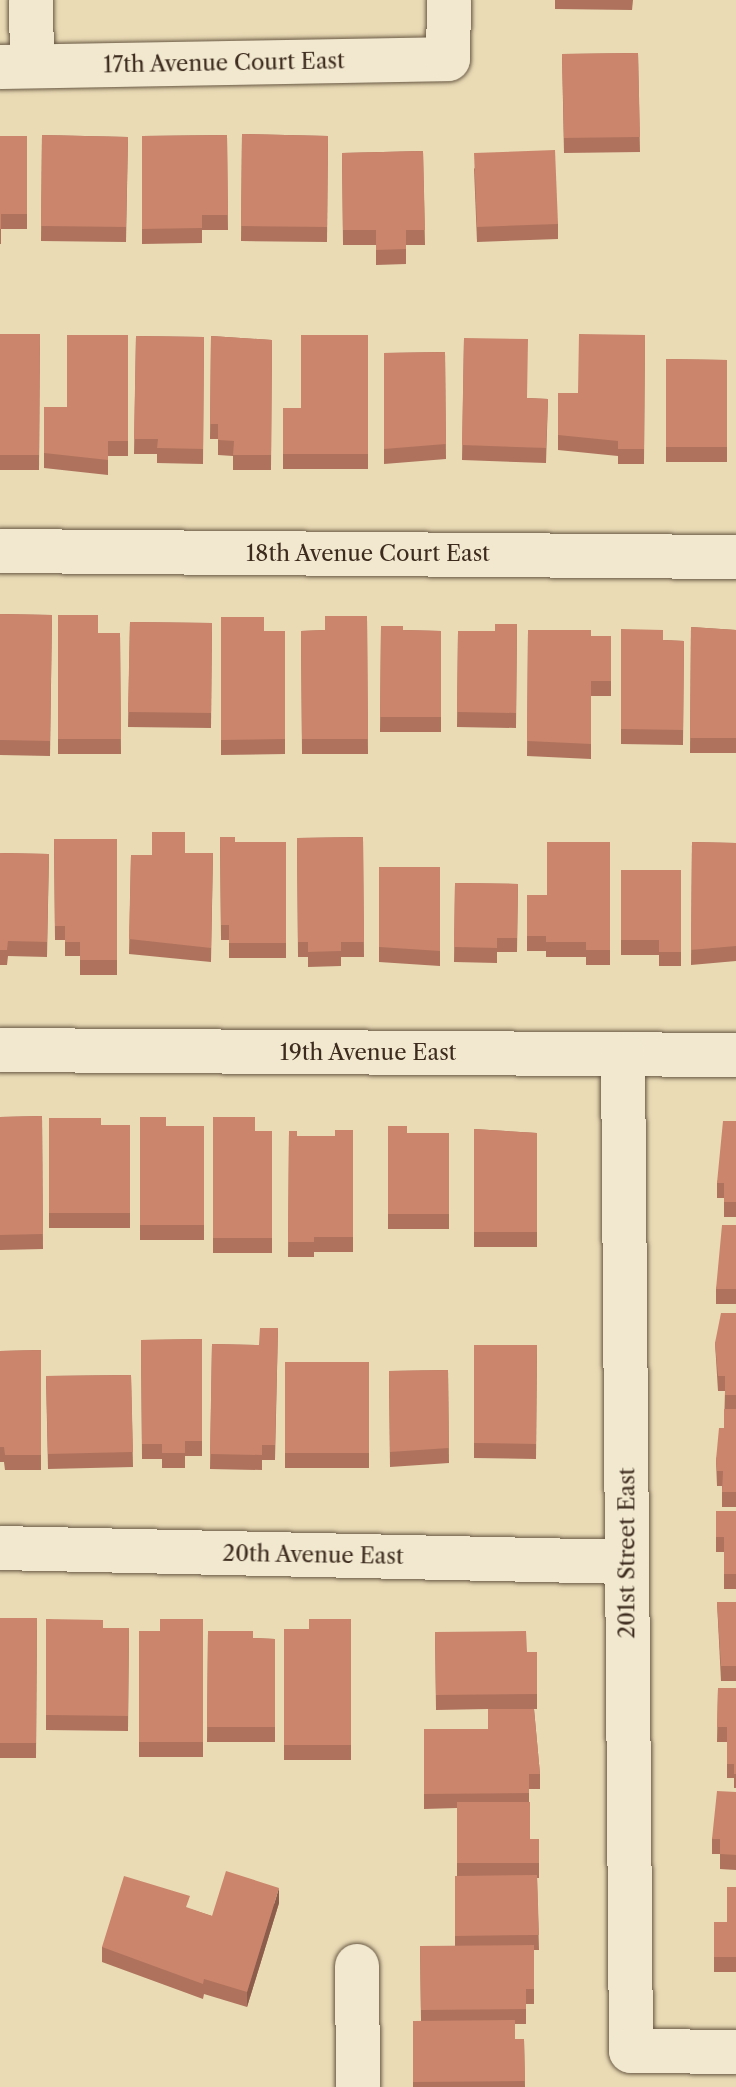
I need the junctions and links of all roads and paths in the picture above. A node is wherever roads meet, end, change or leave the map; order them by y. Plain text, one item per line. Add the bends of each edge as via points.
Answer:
1 (31, 0) edge
2 (449, 0) edge
3 (16, 67) edge
4 (0, 551) edge
5 (736, 557) edge
6 (0, 1050) edge
7 (623, 1055) junction
8 (736, 1055) edge
9 (0, 1548) edge
10 (626, 1562) junction
11 (357, 1966) dead end
12 (736, 2052) edge
13 (358, 2087) edge

1 - 3 street
2 - 3 street, 17th Avenue Court East via 448,59
4 - 5 street, 18th Avenue Court East
6 - 7 street, 19th Avenue East
7 - 8 street, 19th Avenue East
7 - 10 street, 201st Street East
9 - 10 street, 20th Avenue East
10 - 12 street, 201st Street East via 631,2051
11 - 13 street

